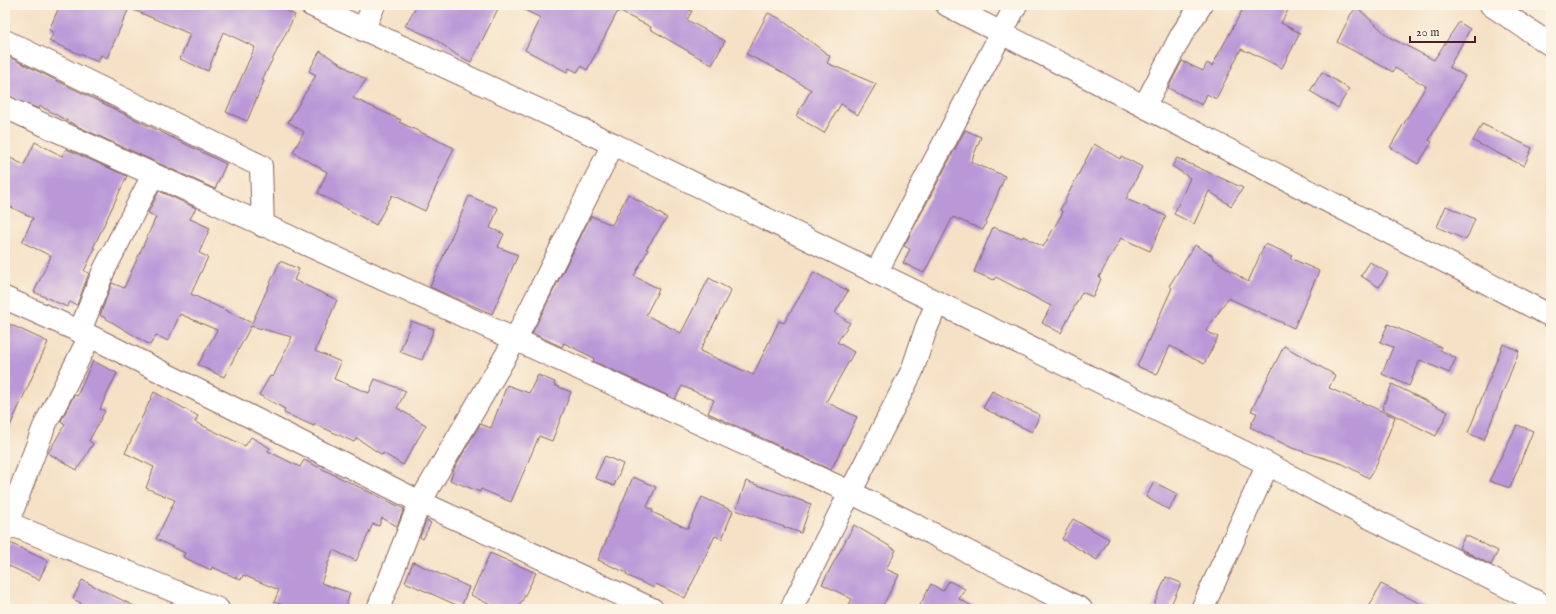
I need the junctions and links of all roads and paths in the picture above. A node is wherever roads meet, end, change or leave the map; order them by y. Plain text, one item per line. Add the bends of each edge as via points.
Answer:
1 (311, 5) edge
2 (374, 5) edge
3 (947, 5) edge
4 (1016, 5) edge
5 (1490, 5) edge
6 (1200, 7) dead end
7 (363, 30) junction
8 (1003, 33) junction
9 (5, 41) edge
10 (1551, 45) edge
11 (1145, 105) junction
12 (5, 107) edge
13 (613, 144) junction
14 (153, 175) junction
15 (264, 226) junction
16 (876, 273) junction
17 (5, 298) edge
18 (937, 303) junction
19 (1551, 316) edge
20 (85, 333) junction
21 (515, 340) junction
22 (1268, 464) junction
23 (850, 492) junction
24 (420, 502) junction
25 (6, 525) edge
26 (218, 609) edge
27 (378, 609) edge
28 (652, 609) edge
29 (791, 609) edge
30 (1081, 609) edge
31 (1202, 609) edge
32 (1551, 609) edge

1 - 7 street
2 - 7 street
3 - 8 street
4 - 8 street
5 - 10 street
6 - 11 street via 1182,34
7 - 13 street
8 - 11 street
8 - 16 street
9 - 15 street via 261,166
11 - 19 street via 1369,224
12 - 14 street
13 - 16 street
13 - 21 street
14 - 15 street
14 - 20 street via 104,270
15 - 21 street
16 - 18 street
17 - 20 street
18 - 22 street
18 - 23 street via 912,371
20 - 24 street
20 - 25 street via 44,426
21 - 23 street
21 - 24 street
22 - 31 street
22 - 32 street
23 - 29 street
23 - 30 street
24 - 27 street
24 - 28 street
25 - 26 street

